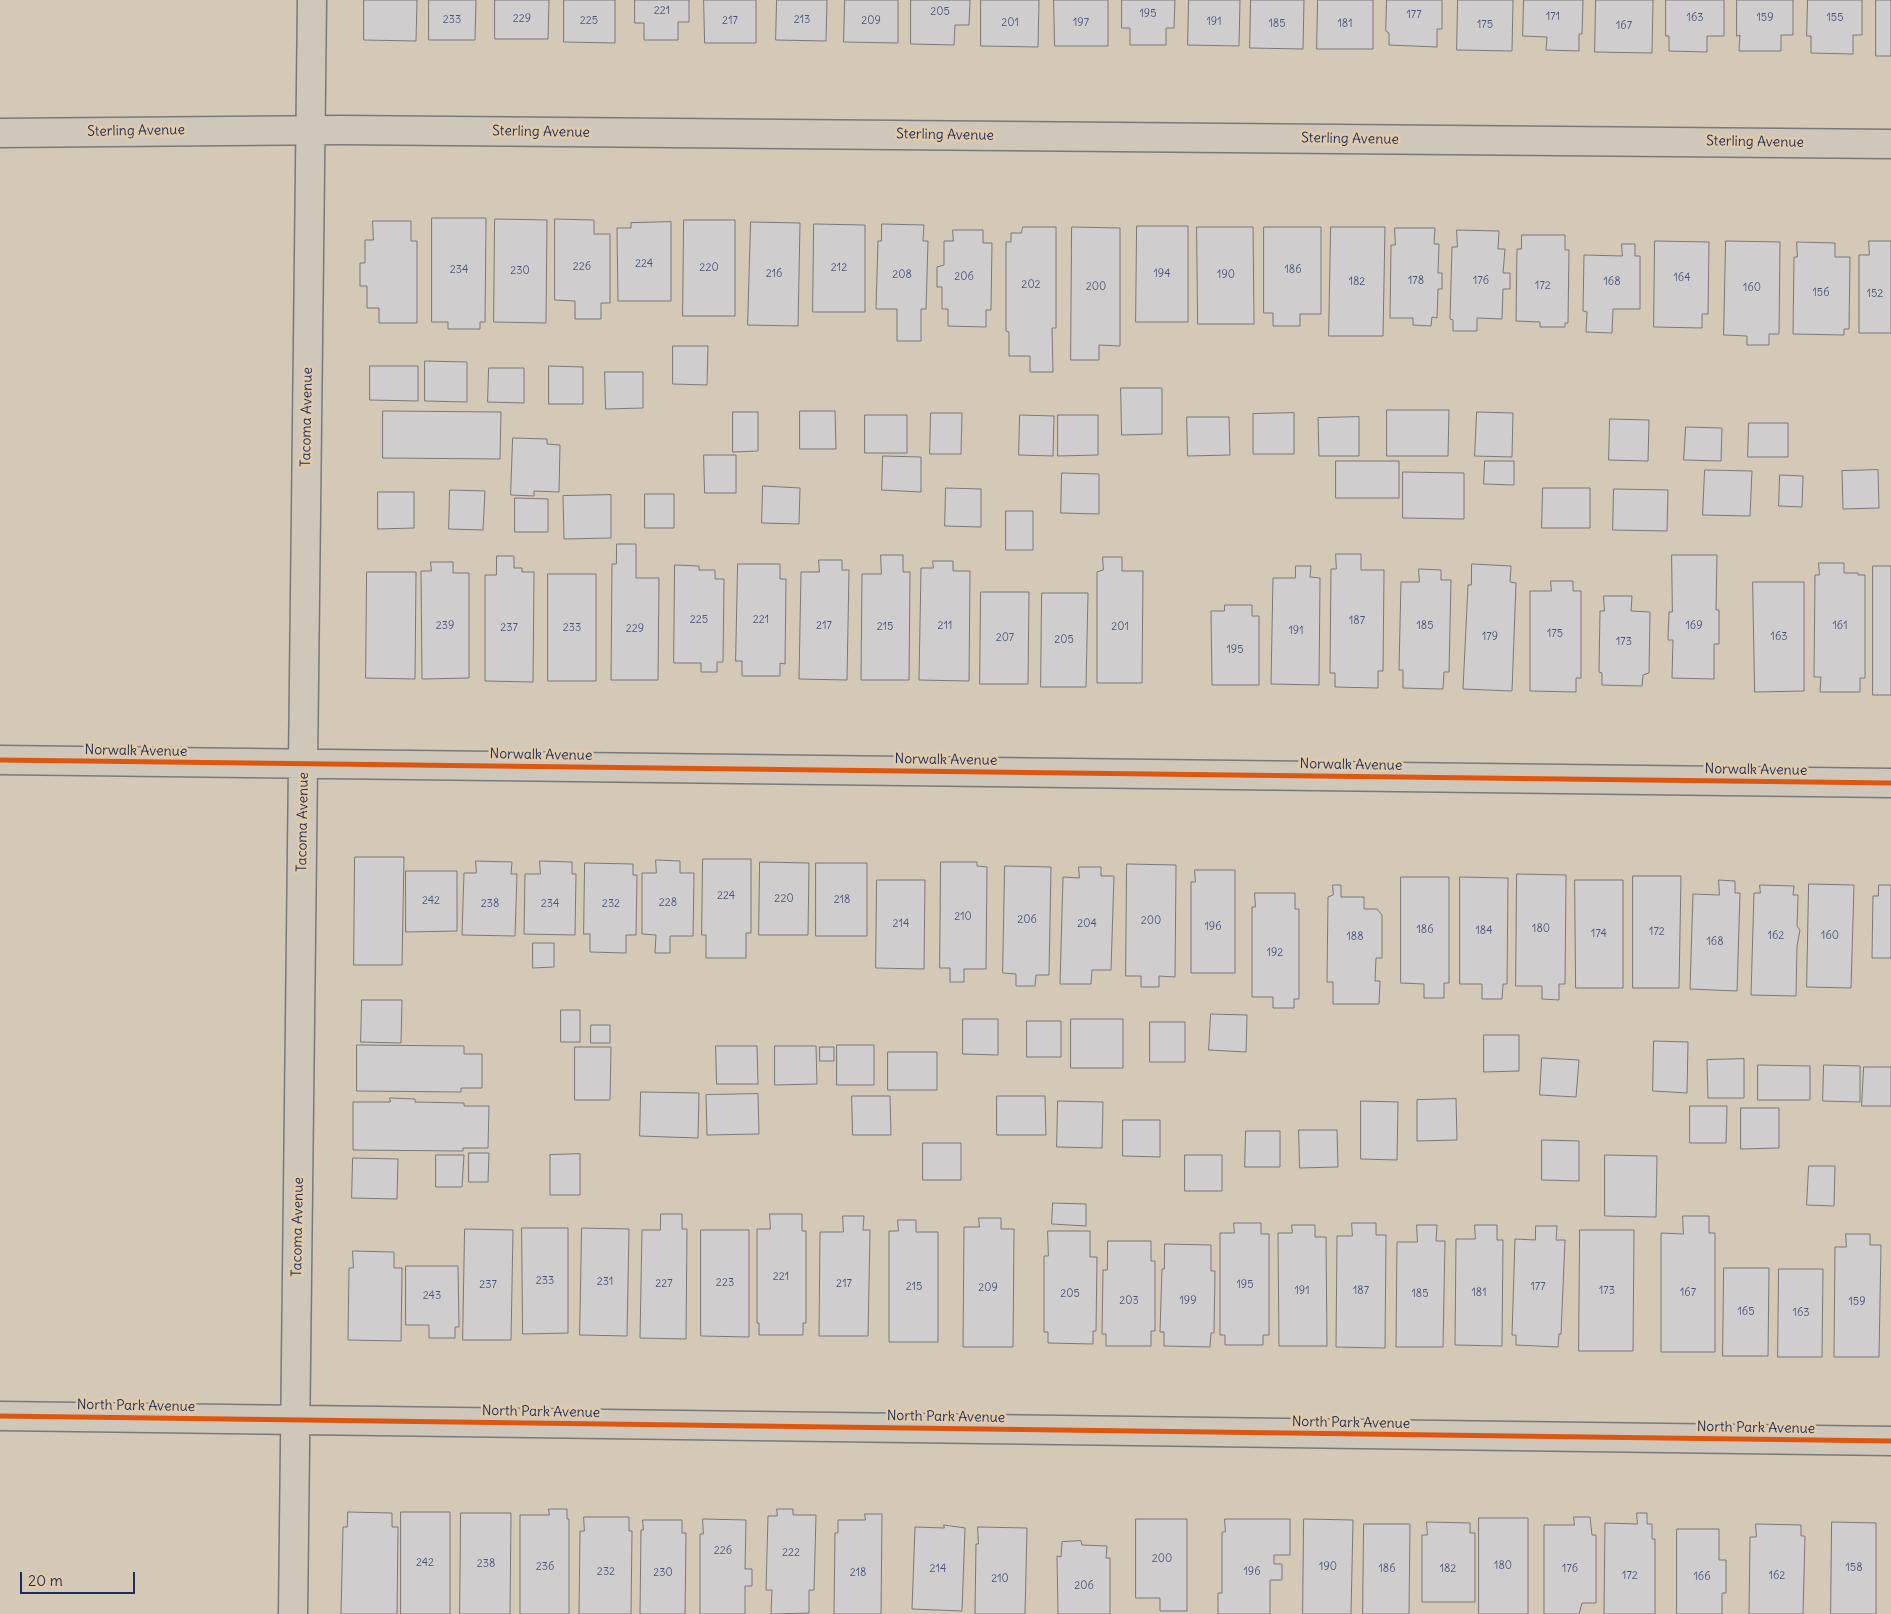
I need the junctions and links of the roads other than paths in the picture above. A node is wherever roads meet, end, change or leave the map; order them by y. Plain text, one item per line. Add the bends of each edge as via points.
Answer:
1 (312, 0) edge
2 (309, 130) junction
3 (0, 132) edge
4 (1891, 144) edge
5 (0, 760) edge
6 (304, 764) junction
7 (1891, 783) edge
8 (0, 1416) edge
9 (295, 1419) junction
10 (1891, 1441) edge
11 (293, 1614) edge

1 - 2 street, Tacoma Avenue
2 - 3 street, Sterling Avenue
2 - 4 street, Sterling Avenue
2 - 6 street, Tacoma Avenue
5 - 6 street, Norwalk Avenue
6 - 7 street, Norwalk Avenue
6 - 9 street, Tacoma Avenue
8 - 9 street, North Park Avenue
9 - 10 street, North Park Avenue
9 - 11 street, Tacoma Avenue

